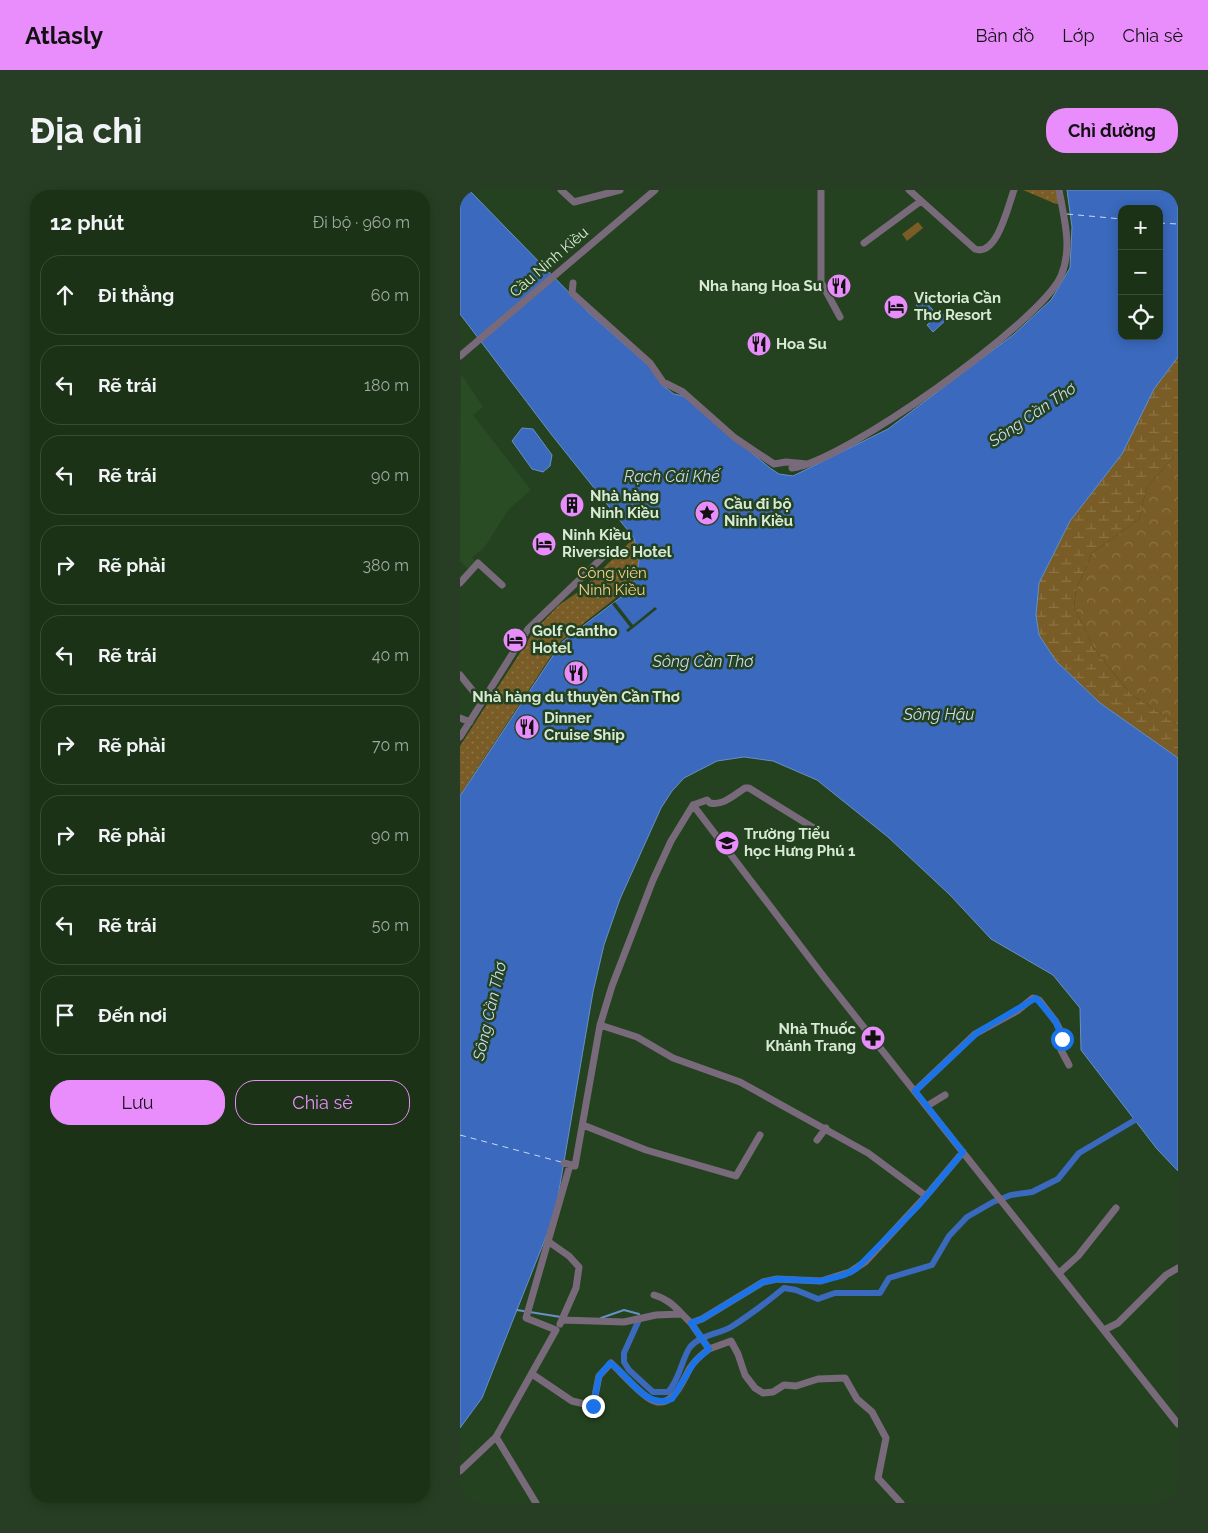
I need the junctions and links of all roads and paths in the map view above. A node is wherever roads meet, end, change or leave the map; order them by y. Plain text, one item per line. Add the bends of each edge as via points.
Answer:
1 (561, 190) edge
2 (620, 190) edge
3 (655, 190) edge
4 (821, 190) edge
5 (909, 190) edge
6 (1014, 190) edge
7 (1059, 190) edge
8 (921, 201) junction
9 (864, 243) dead end
10 (573, 283) dead end
11 (840, 317) dead end
12 (460, 356) edge
13 (807, 464) junction
14 (792, 468) dead end
15 (604, 556) dead end
16 (460, 583) edge
17 (502, 585) dead end
18 (460, 675) edge
19 (482, 702) junction
20 (460, 718) edge
21 (470, 722) junction
22 (460, 737) edge
23 (693, 805) junction
24 (826, 835) dead end
25 (600, 1025) junction
26 (1069, 1066) dead end
27 (915, 1091) junction
28 (945, 1094) dead end
29 (927, 1106) junction
30 (583, 1125) junction
31 (826, 1128) junction
32 (760, 1135) dead end
33 (816, 1140) dead end
34 (963, 1152) junction
35 (926, 1196) junction
36 (1116, 1208) dead end
37 (549, 1242) junction
38 (1178, 1268) edge
39 (1059, 1273) junction
40 (654, 1295) dead end
41 (681, 1314) junction
42 (563, 1318) junction
43 (691, 1323) junction
44 (556, 1330) junction
45 (1104, 1330) junction
46 (709, 1349) junction
47 (532, 1374) junction
48 (1178, 1424) edge
49 (496, 1437) junction
50 (460, 1471) edge
51 (536, 1503) edge
52 (901, 1503) edge

1 - 2 street via 574,202
3 - 12 street, Cầu Ninh Kiều
4 - 11 street via 821,282
5 - 8 street
6 - 8 street via 995,241 985,250 976,249
7 - 13 street via 1068,238 1067,252 1060,277 1031,312 898,416
8 - 9 street
10 - 13 street via 572,293 655,368 663,382 683,392 735,438 774,464
13 - 14 street
15 - 19 street via 528,630
16 - 17 street via 478,564
18 - 19 street
19 - 21 street
20 - 21 street
21 - 22 street
23 - 24 street via 707,800 710,804 723,802 749,788
23 - 25 street via 653,880
23 - 27 street
25 - 30 street
25 - 31 street via 637,1037 673,1058 740,1082
26 - 27 street via 1061,1050 1056,1022 1039,1000 1033,998 1017,1011 975,1034
27 - 29 street
28 - 29 street
29 - 34 street
30 - 32 street via 646,1150 736,1176
30 - 37 street via 575,1166 567,1164
31 - 33 street
31 - 35 street via 868,1153
34 - 35 street
34 - 39 street
35 - 43 street via 865,1262 850,1272 821,1281 778,1279 763,1282
36 - 39 street via 1078,1256
37 - 42 street via 569,1256 579,1268 576,1288
37 - 44 street via 526,1318
38 - 45 street via 1118,1323
39 - 45 street
40 - 41 street via 672,1302
41 - 42 street via 619,1322
41 - 43 street
42 - 44 street
43 - 46 street
44 - 47 street
45 - 48 street
46 - 47 street via 695,1361 674,1398 665,1402 647,1397 611,1363 599,1376 594,1406 572,1401
46 - 52 street via 731,1342 744,1375 763,1393 773,1392 784,1385 845,1378 856,1399 870,1408 884,1433 886,1443 878,1478
47 - 49 street
49 - 50 street
49 - 51 street

